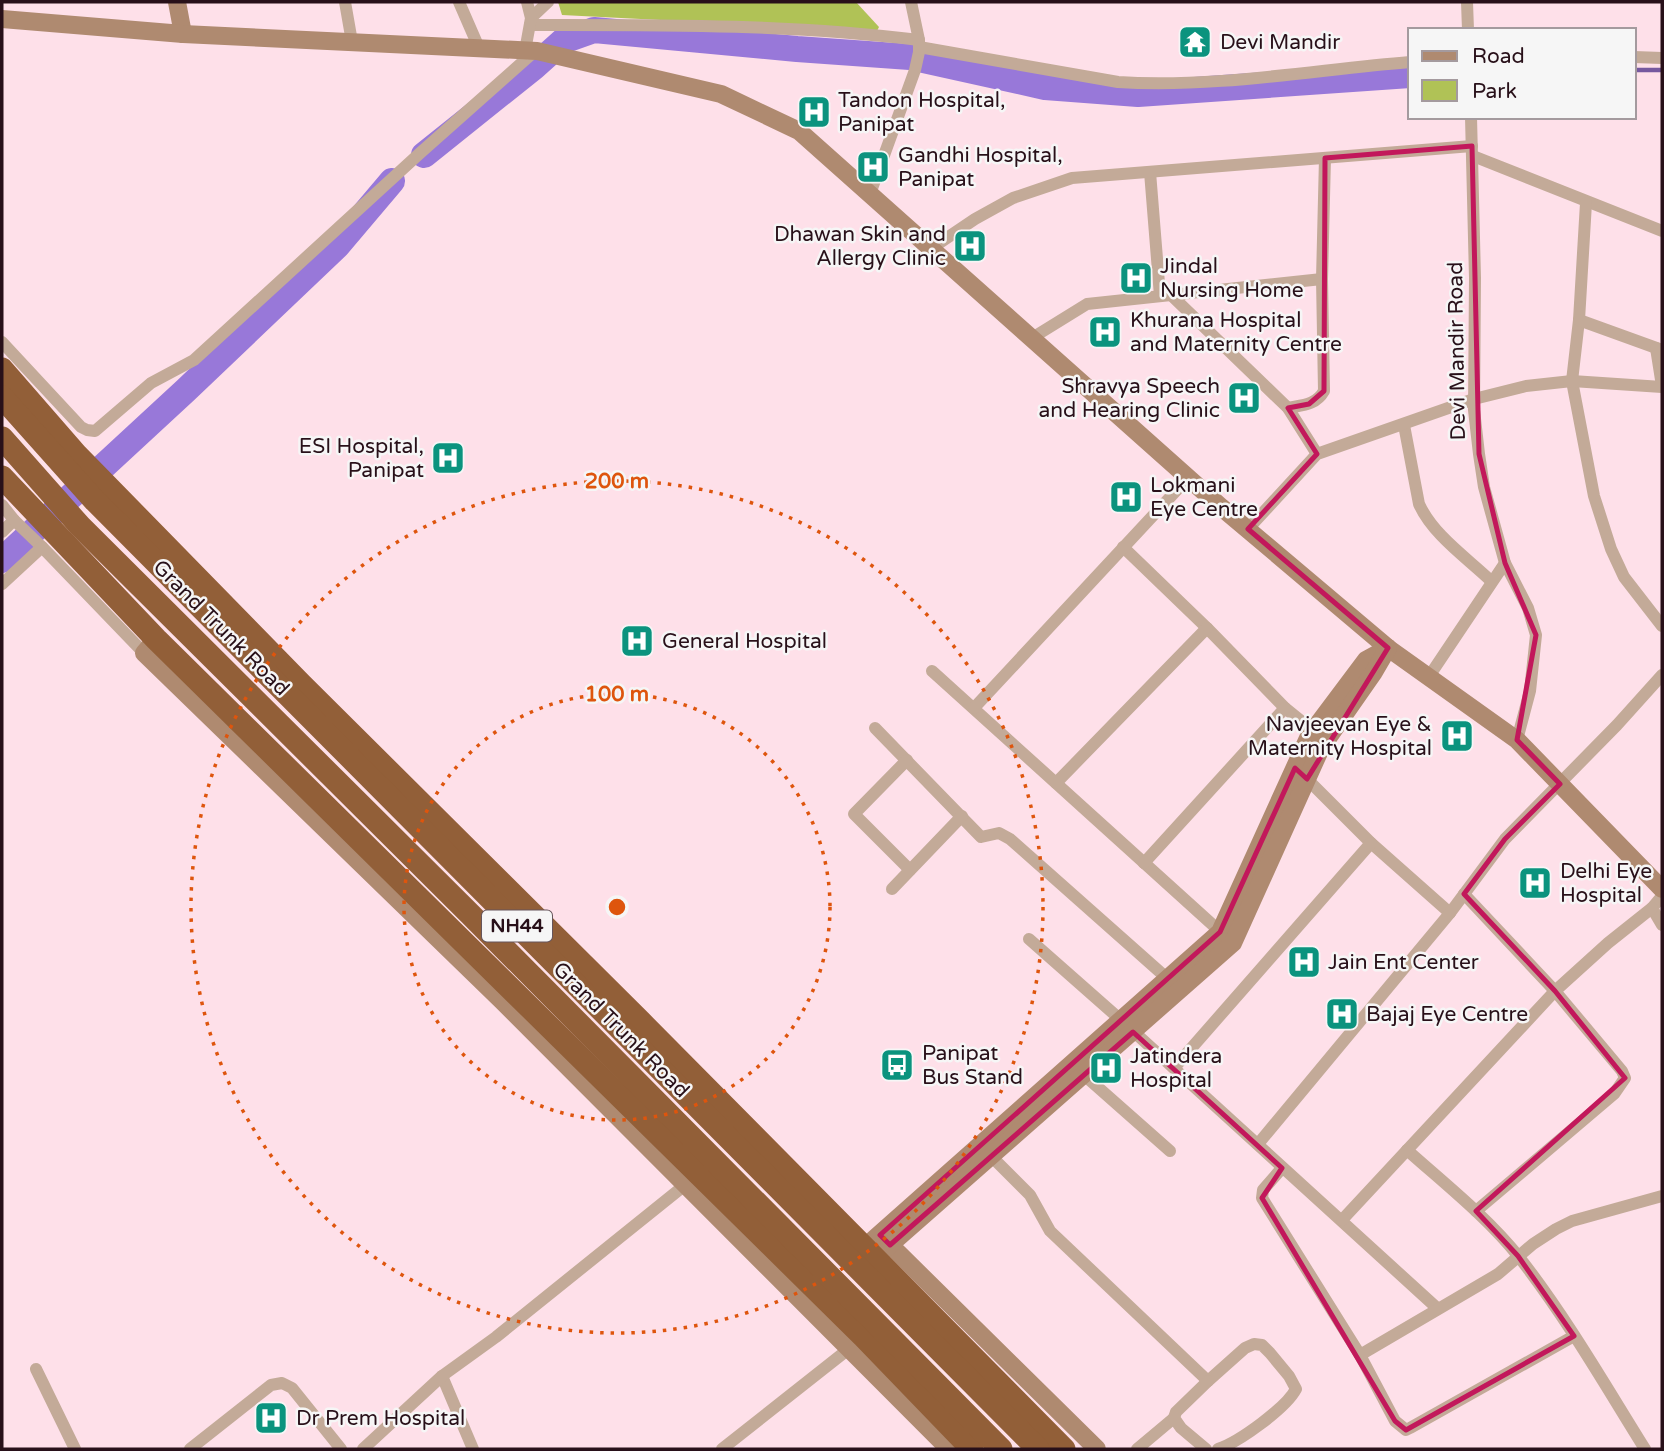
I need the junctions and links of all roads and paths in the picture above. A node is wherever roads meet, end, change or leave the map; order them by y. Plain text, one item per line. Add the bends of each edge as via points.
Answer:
1 (177, 2) edge
2 (345, 2) edge
3 (459, 2) edge
4 (527, 2) edge
5 (548, 2) edge
6 (911, 2) edge
7 (1466, 2) edge
8 (2, 19) edge
9 (530, 21) junction
10 (1468, 28) edge
11 (183, 34) junction
12 (352, 42) junction
13 (919, 47) junction
14 (479, 48) junction
15 (532, 51) junction
16 (1636, 57) edge
17 (1662, 58) edge
18 (1408, 62) edge
19 (1471, 119) edge
20 (1472, 151) junction
21 (1325, 158) junction
22 (1150, 172) junction
23 (870, 194) junction
24 (1586, 203) junction
25 (1662, 231) edge
26 (932, 248) junction
27 (1322, 279) junction
28 (1166, 295) junction
29 (1579, 320) junction
30 (1032, 338) junction
31 (2, 342) edge
32 (1659, 349) edge
33 (2, 369) edge
34 (1572, 381) junction
35 (1662, 387) edge
36 (2, 397) edge
37 (1474, 399) junction
38 (1288, 408) junction
39 (1404, 425) junction
40 (2, 438) edge
41 (1317, 454) junction
42 (2, 477) edge
43 (1188, 478) junction
44 (2, 505) edge
45 (20, 516) junction
46 (1248, 529) junction
47 (2, 533) edge
48 (48, 544) junction
49 (1123, 547) junction
50 (1505, 563) junction
51 (1491, 581) junction
52 (2, 583) edge
53 (1662, 626) edge
54 (1207, 628) junction
55 (150, 646) junction
56 (1388, 648) junction
57 (932, 671) dead end
58 (1662, 675) edge
59 (1428, 678) junction
60 (974, 708) junction
61 (1285, 708) junction
62 (336, 720) junction
63 (875, 728) dead end
64 (1320, 736) junction
65 (1517, 740) junction
66 (907, 760) junction
67 (287, 767) junction
68 (1301, 773) junction
69 (1056, 783) junction
70 (1560, 784) junction
71 (962, 816) junction
72 (1370, 843) junction
73 (1144, 863) junction
74 (909, 870) junction
75 (892, 889) dead end
76 (1662, 889) edge
77 (1464, 894) junction
78 (1662, 896) edge
79 (1652, 908) junction
80 (1450, 913) junction
81 (1662, 925) edge
82 (1227, 938) junction
83 (1029, 939) dead end
84 (1168, 980) junction
85 (1555, 991) junction
86 (1128, 1026) junction
87 (1174, 1068) junction
88 (1084, 1075) junction
89 (1258, 1144) junction
90 (986, 1150) junction
91 (1407, 1150) junction
92 (1171, 1151) dead end
93 (1282, 1168) junction
94 (692, 1180) junction
95 (1662, 1196) edge
96 (1476, 1211) junction
97 (1342, 1220) junction
98 (878, 1246) junction
99 (1518, 1256) junction
100 (1437, 1308) junction
101 (1574, 1336) junction
102 (856, 1343) junction
103 (1360, 1354) junction
104 (36, 1369) dead end
105 (442, 1376) junction
106 (1208, 1381) junction
107 (1174, 1418) junction
108 (75, 1449) edge
109 (190, 1449) edge
110 (341, 1449) edge
111 (363, 1449) edge
112 (473, 1449) edge
113 (722, 1449) edge
114 (948, 1449) edge
115 (972, 1449) edge
116 (1001, 1449) edge
117 (1038, 1449) edge
118 (1064, 1449) edge
119 (1097, 1449) edge
120 (1136, 1449) edge
121 (1206, 1449) edge
122 (1219, 1449) edge
123 (1645, 1449) edge

1 - 11 street
2 - 12 street
3 - 14 street
4 - 9 street
5 - 9 street
6 - 13 street
7 - 10 street
8 - 11 street
9 - 13 street via 860,33
9 - 15 street
11 - 12 street
12 - 14 street
13 - 18 street via 1145,83 1225,81
13 - 23 street
14 - 15 street
15 - 23 street via 733,99 799,131
15 - 31 street via 194,360 151,383 95,430 81,426
16 - 17 street
19 - 20 street, Devi Mandir Road
20 - 21 street
20 - 24 street
20 - 37 street, Devi Mandir Road
21 - 22 street
21 - 27 street
22 - 26 street via 1072,178 1013,198
22 - 28 street
23 - 26 street
24 - 25 street
24 - 29 street
26 - 30 street
27 - 28 street
27 - 38 street via 1324,391 1309,404
28 - 30 street via 1087,304
28 - 38 street
29 - 32 street
29 - 34 street
30 - 43 street
32 - 35 street
33 - 62 highway via 76,454
34 - 35 street
34 - 37 street
34 - 53 street via 1594,496 1611,549 1624,578
36 - 117 highway, Grand Trunk Road / NH44, bridge via 94,501
37 - 39 street
37 - 50 street, Devi Mandir Road via 1484,487
38 - 41 street
39 - 41 street
39 - 51 street via 1423,513
40 - 116 highway, Grand Trunk Road / NH44, bridge via 80,526
41 - 46 street
42 - 45 highway
43 - 46 street
43 - 49 street
44 - 45 street
45 - 47 street
45 - 48 highway
46 - 56 street
48 - 52 street
48 - 55 highway
49 - 54 street
49 - 60 street
50 - 51 street
50 - 65 street, Devi Mandir Road via 1536,635 1530,691
51 - 59 street
54 - 61 street
54 - 69 street
55 - 67 highway
55 - 94 street via 502,1000
56 - 59 street
56 - 64 street via 1374,672
57 - 60 street
58 - 70 street
59 - 65 street
60 - 69 street
61 - 64 street
61 - 73 street
62 - 67 highway
62 - 98 highway
63 - 66 street
64 - 68 street
65 - 70 street
66 - 71 street
66 - 74 street via 854,814
67 - 94 highway
68 - 72 street
68 - 82 street
69 - 73 street
70 - 76 street
70 - 77 street via 1505,839
71 - 74 street
71 - 84 street via 981,837 999,833 1010,839
72 - 80 street
72 - 87 street
73 - 82 street
74 - 75 street
77 - 80 street
77 - 85 street
78 - 79 street
79 - 81 street
79 - 85 street
80 - 89 street
82 - 84 street
82 - 86 street
83 - 86 street
84 - 86 street
85 - 91 street
85 - 96 street via 1625,1078 1614,1094
86 - 87 street
86 - 88 street
86 - 90 street
87 - 89 street
88 - 90 street
88 - 92 street
89 - 93 street
90 - 98 street
90 - 106 street via 1030,1195 1050,1231
91 - 96 street
91 - 97 street
93 - 97 street
93 - 103 street via 1263,1190 1262,1198
94 - 102 highway
94 - 105 street
95 - 99 street via 1572,1221
96 - 99 street
97 - 100 street
98 - 118 highway
98 - 119 street
99 - 100 street via 1498,1274
99 - 101 street
100 - 103 street
101 - 103 street via 1406,1430 1395,1422
101 - 123 street
102 - 113 street
102 - 114 street
102 - 115 highway
104 - 108 street
105 - 111 street
105 - 112 street
106 - 107 street
106 - 122 street via 1254,1343 1270,1353 1296,1389 1275,1412
107 - 120 street
107 - 121 street
109 - 110 street via 271,1385 282,1383 292,1388

